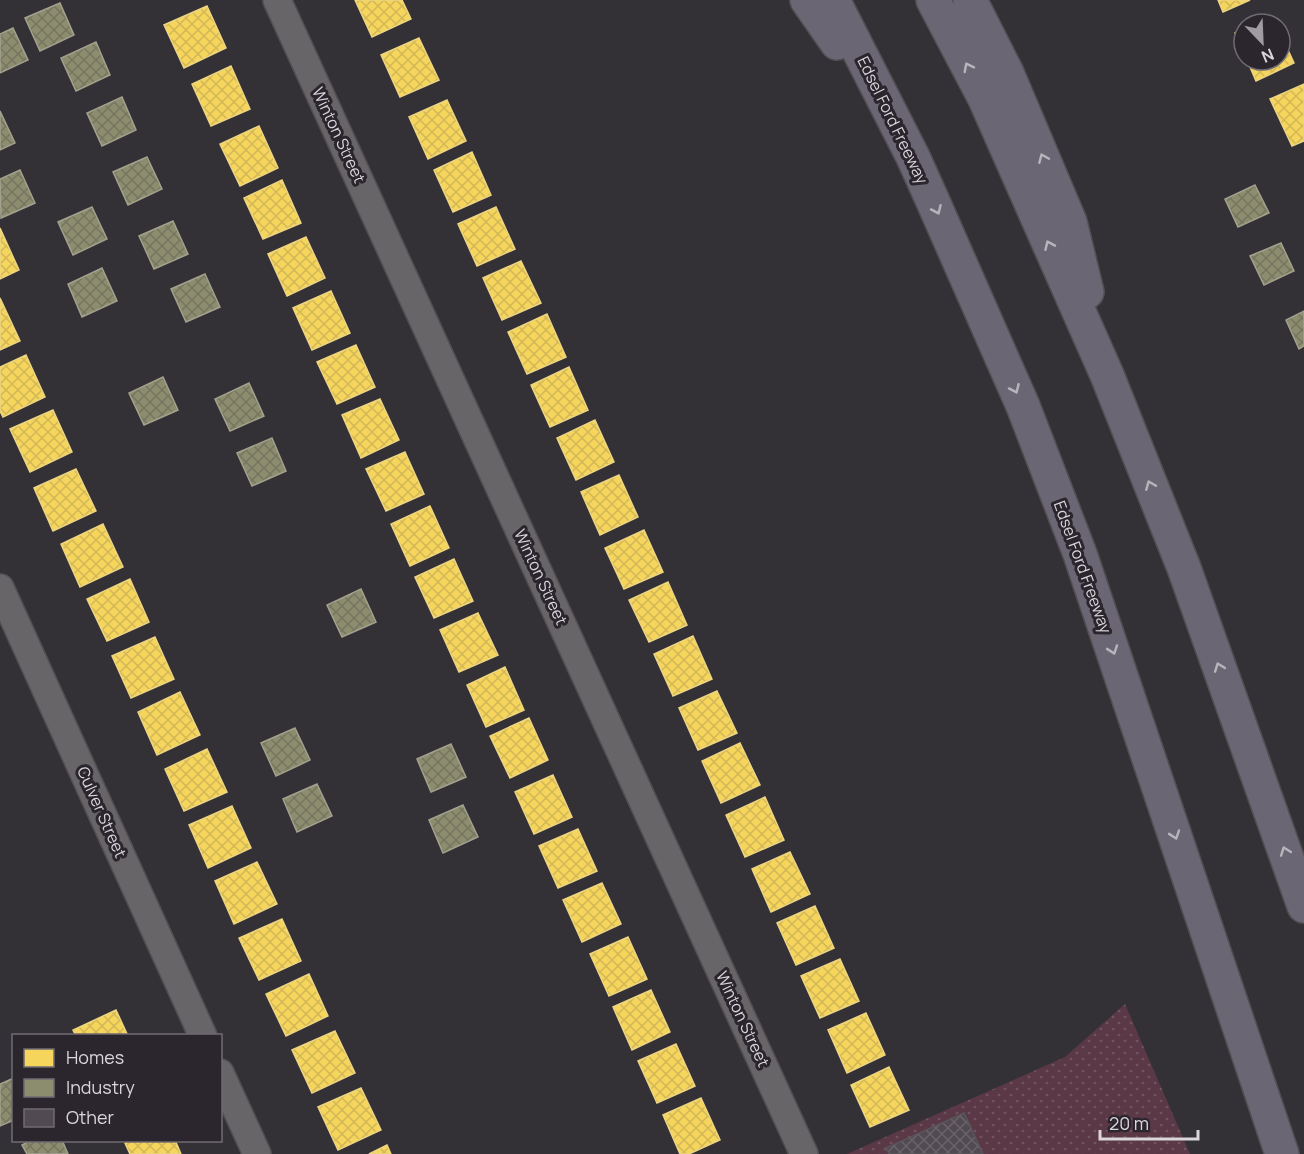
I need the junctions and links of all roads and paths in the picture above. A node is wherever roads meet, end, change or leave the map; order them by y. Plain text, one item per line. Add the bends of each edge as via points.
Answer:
1 (277, 0) edge
2 (807, 0) edge
3 (833, 0) edge
4 (933, 0) edge
5 (970, 0) edge
6 (913, 157) junction
7 (1107, 375) junction
8 (0, 588) edge
9 (1304, 906) edge
10 (204, 1034) edge
11 (222, 1077) edge
12 (257, 1154) edge
13 (804, 1154) edge
14 (1282, 1154) edge

1 - 13 street, Winton Street
2 - 6 highway
3 - 6 highway, Edsel Ford Freeway
7 -> 4 highway via 985,99
7 -> 5 highway via 1070,222 1007,73
6 -> 14 highway, Edsel Ford Freeway via 1023,406 1080,554
9 -> 7 highway via 1184,568
8 - 10 street, Culver Street
11 - 12 street

